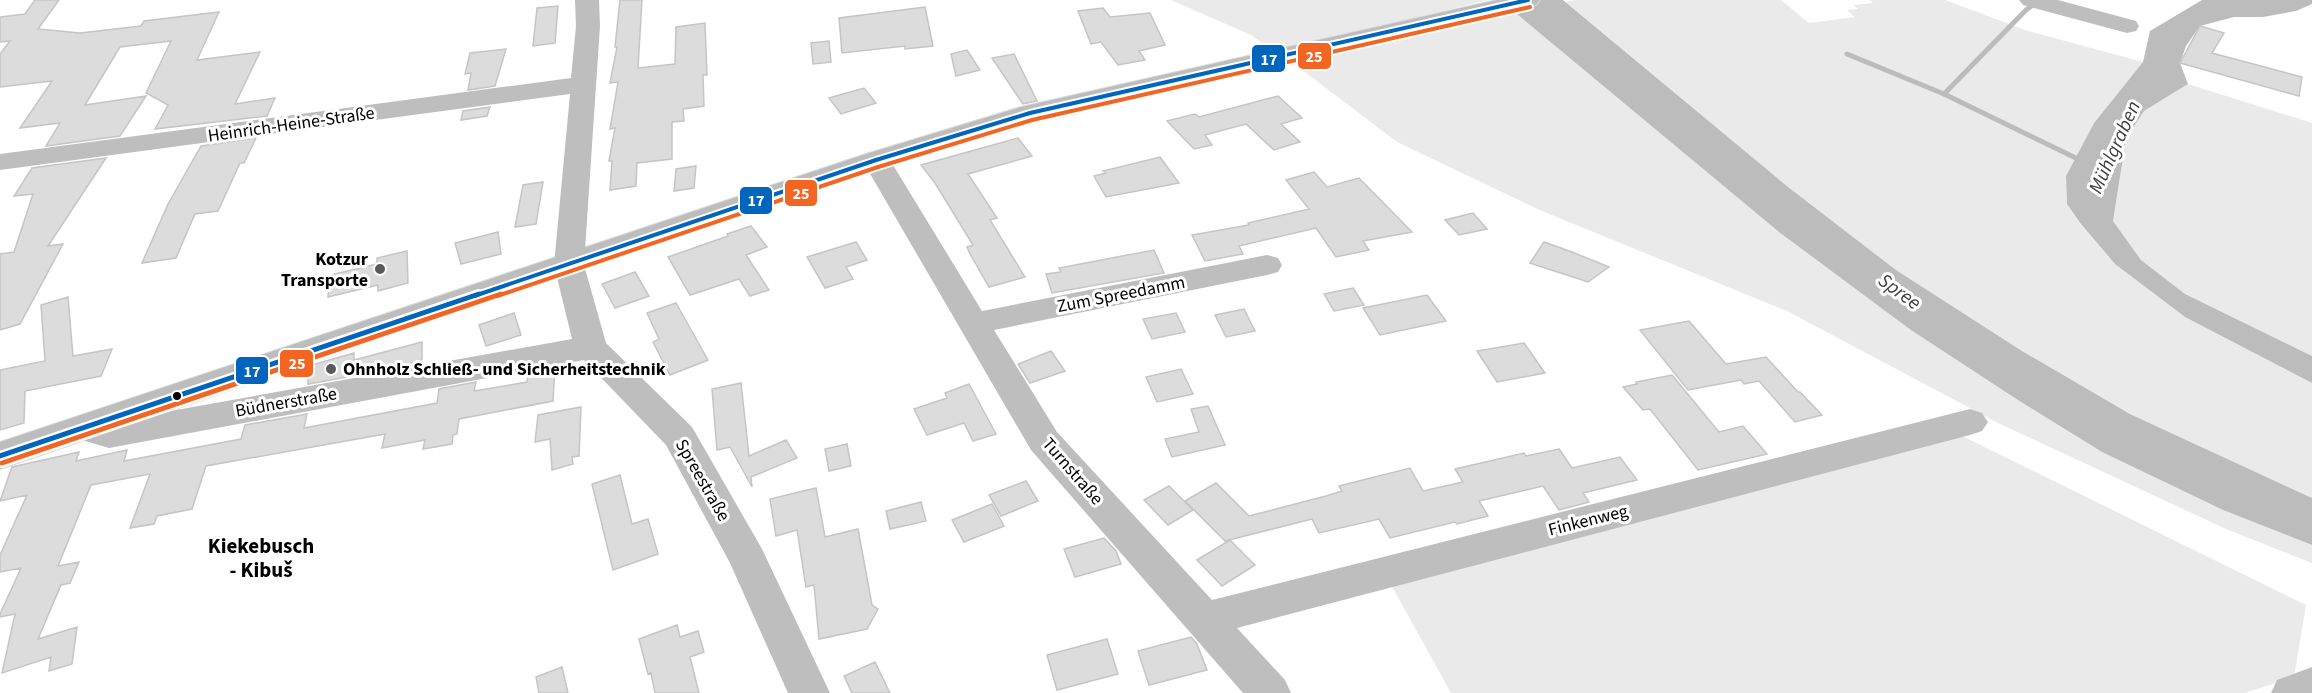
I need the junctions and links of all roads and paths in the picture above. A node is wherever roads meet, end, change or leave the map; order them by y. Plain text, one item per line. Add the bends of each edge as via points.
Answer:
1 (587, 0) edge
2 (1528, 0) edge
3 (2038, 2) edge
4 (2127, 26) dead end
5 (583, 84) junction
6 (876, 160) junction
7 (0, 162) edge
8 (569, 265) junction
9 (1267, 265) dead end
10 (975, 323) junction
11 (591, 347) junction
12 (1970, 422) dead end
13 (90, 425) junction
14 (0, 456) edge
15 (1206, 619) junction
16 (2312, 686) edge
17 (809, 693) edge
18 (1270, 693) edge
19 (2292, 693) edge

1 - 5 street, Spreestraße
2 - 6 main road via 1030,113
3 - 4 street
5 - 7 street, Heinrich-Heine-Straße
5 - 8 street, Spreestraße
6 - 8 main road
6 - 10 street, Turnstraße
8 - 11 street, Spreestraße
8 - 13 main road
9 - 10 street, Zum Spreedamm
10 - 15 street, Turnstraße via 1044,441
11 - 13 street, Büdnerstraße via 109,435
11 - 17 street, Spreestraße via 679,436 748,560
12 - 15 street, Finkenweg
13 - 14 main road
15 - 18 street, Turnstraße
16 - 19 street

